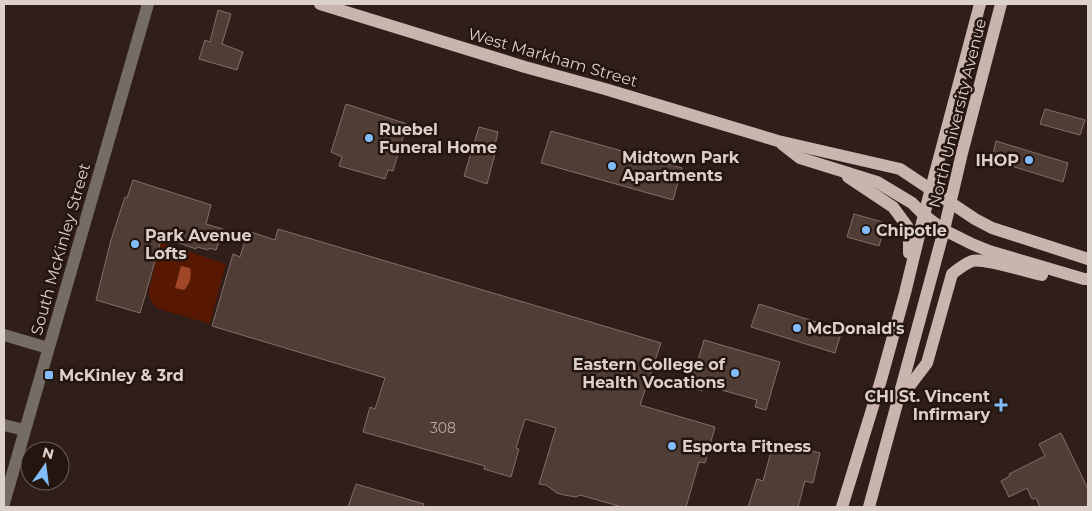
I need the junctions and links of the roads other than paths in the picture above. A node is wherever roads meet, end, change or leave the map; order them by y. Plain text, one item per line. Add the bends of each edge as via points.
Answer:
1 (148, 4) edge
2 (320, 4) edge
3 (980, 4) edge
4 (1001, 4) edge
5 (778, 141) junction
6 (838, 170) junction
7 (930, 190) junction
8 (950, 203) junction
9 (924, 215) junction
10 (944, 230) junction
11 (1088, 259) edge
12 (1086, 279) edge
13 (908, 281) junction
14 (4, 335) edge
15 (48, 348) junction
16 (897, 402) junction
17 (4, 425) edge
18 (24, 430) junction
19 (4, 503) edge
20 (842, 507) edge
21 (869, 507) edge

1 - 15 street, South McKinley Street
2 - 5 main road, West Markham Street
3 - 7 main road, North University Avenue
4 - 8 main road, North University Avenue
5 - 6 main road, West Markham Street via 800,158
5 - 7 main road, West Markham Street via 900,169
6 - 9 main road, West Markham Street via 877,182 912,203
6 - 13 main road via 893,207 907,226 910,240
7 - 8 main road, West Markham Street
7 - 9 main road, North University Avenue
8 - 10 main road, North University Avenue
8 - 11 main road, West Markham Street via 992,228
9 - 10 main road, West Markham Street
9 - 13 main road, North University Avenue
10 - 12 main road, West Markham Street via 989,251
10 - 16 main road, North University Avenue
12 - 16 main road via 1060,280 985,261 963,266 952,274 927,363
13 - 20 main road
14 - 15 street
15 - 18 street, South McKinley Street
16 - 21 main road, North University Avenue
17 - 18 street
18 - 19 street, South McKinley Street

